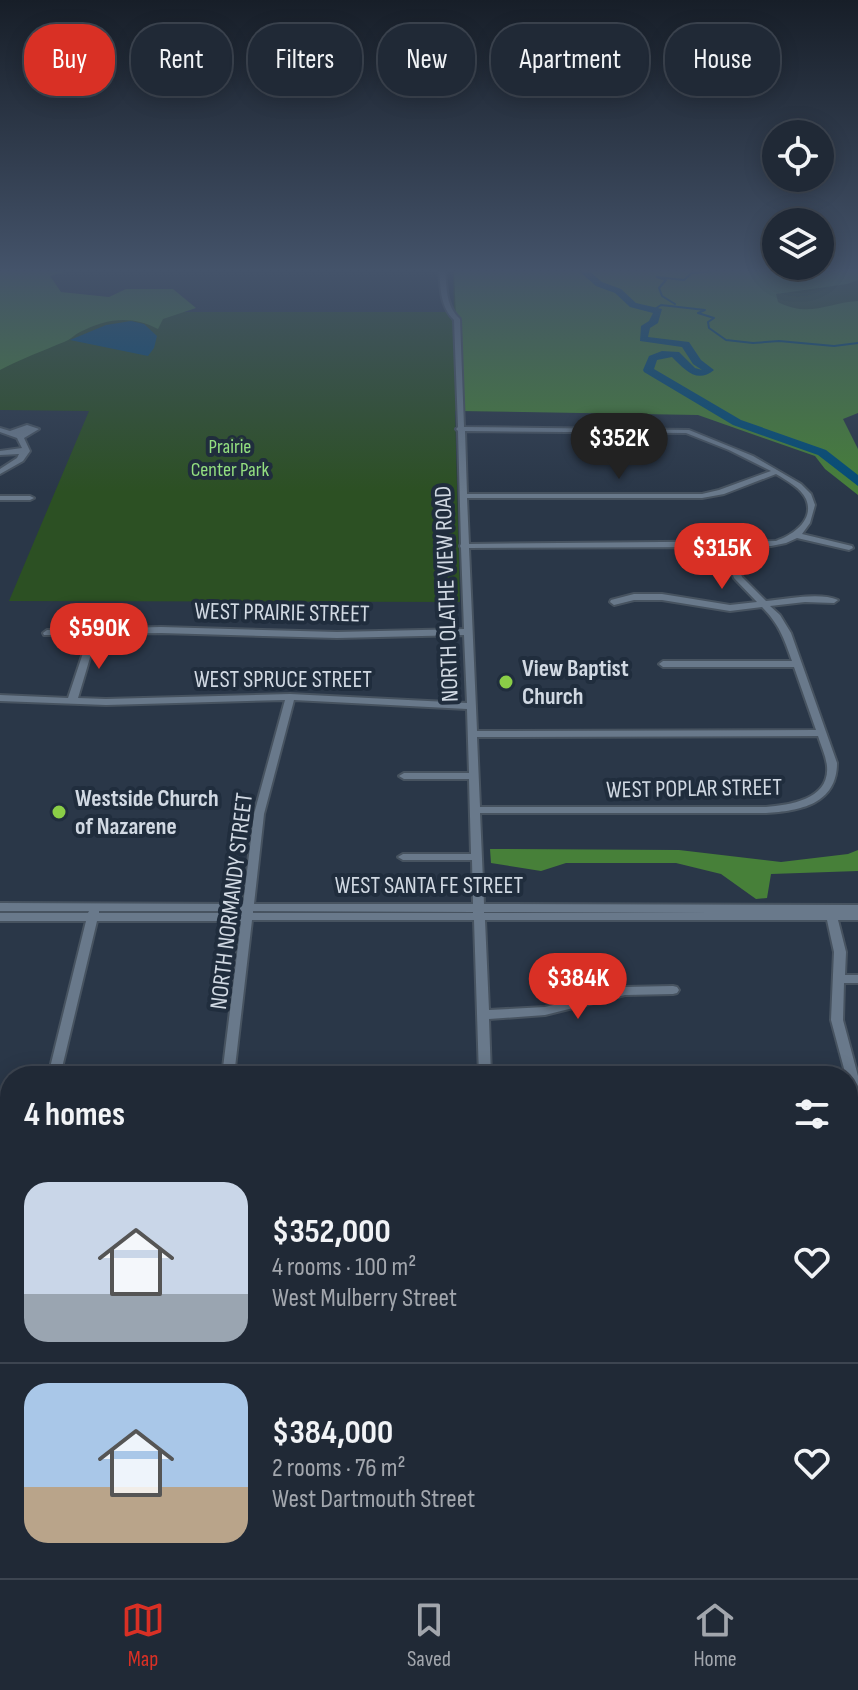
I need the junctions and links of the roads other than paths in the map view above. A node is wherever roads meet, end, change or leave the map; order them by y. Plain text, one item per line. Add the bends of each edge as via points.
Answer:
1 (458, 345) edge
2 (459, 429) junction
3 (7, 432) edge
4 (20, 437) junction
5 (26, 451) junction
6 (0, 453) edge
7 (4, 465) edge
8 (0, 472) edge
9 (776, 472) junction
10 (463, 496) junction
11 (0, 498) edge
12 (30, 498) dead end
13 (796, 535) junction
14 (726, 545) junction
15 (464, 546) junction
16 (849, 548) dead end
17 (834, 600) dead end
18 (614, 602) dead end
19 (765, 606) junction
20 (94, 631) junction
21 (468, 632) junction
22 (47, 633) dead end
23 (663, 664) dead end
24 (798, 664) junction
25 (290, 697) junction
26 (0, 698) edge
27 (72, 701) junction
28 (471, 706) junction
29 (822, 733) junction
30 (472, 734) junction
31 (404, 776) dead end
32 (473, 776) junction
33 (474, 810) junction
34 (403, 857) dead end
35 (476, 857) junction
36 (0, 907) edge
37 (858, 909) edge
38 (94, 913) junction
39 (249, 913) junction
40 (478, 913) junction
41 (831, 913) junction
42 (858, 916) edge
43 (0, 917) edge
44 (838, 979) junction
45 (858, 979) edge
46 (673, 990) dead end
47 (482, 1015) junction
48 (57, 1066) edge
49 (230, 1066) edge
50 (485, 1066) edge
51 (849, 1066) edge

1 - 2 street, NORTH OLATHE VIEW ROAD
2 - 9 street via 678,430 708,438
2 - 10 street, NORTH OLATHE VIEW ROAD
3 - 4 street
3 - 4 street via 36,429
4 - 5 street
5 - 6 street
5 - 7 street
7 - 8 street
9 - 10 street via 702,496
9 - 13 street via 799,485 810,500 807,525
10 - 15 street, NORTH OLATHE VIEW ROAD
11 - 12 street
13 - 14 street via 771,544
13 - 16 street
14 - 15 street
14 - 19 street, WEST POPLAR STREET via 738,578
15 - 21 street, NORTH OLATHE VIEW ROAD
17 - 19 street
18 - 19 street via 662,597 730,608
19 - 24 street, WEST POPLAR STREET via 787,633
20 - 21 street, WEST PRAIRIE STREET
20 - 22 street, WEST PRAIRIE STREET
20 - 27 street
21 - 28 street, NORTH OLATHE VIEW ROAD
23 - 24 street
24 - 29 street, WEST POPLAR STREET
25 - 27 street, WEST SPRUCE STREET
25 - 28 street, WEST SPRUCE STREET
25 - 39 street, NORTH NORMANDY STREET via 259,814
26 - 27 street, WEST SPRUCE STREET
28 - 30 street, NORTH OLATHE VIEW ROAD
29 - 30 street
29 - 33 street, WEST POPLAR STREET via 832,778 820,795 787,808
30 - 32 street, NORTH OLATHE VIEW ROAD
31 - 32 street
32 - 33 street, NORTH OLATHE VIEW ROAD
33 - 35 street, NORTH OLATHE VIEW ROAD
34 - 35 street
35 - 40 street, NORTH OLATHE VIEW ROAD
36 - 38 street, WEST SANTA FE STREET
37 - 41 street, WEST SANTA FE STREET
38 - 39 street, WEST SANTA FE STREET
38 - 43 street, WEST SANTA FE STREET
38 - 48 street
39 - 40 street, WEST SANTA FE STREET
39 - 49 street, NORTH NORMANDY STREET
40 - 41 street, WEST SANTA FE STREET
40 - 47 street, NORTH OLATHE VIEW ROAD
41 - 42 street, WEST SANTA FE STREET
41 - 44 street via 840,952
44 - 45 street
44 - 51 street via 837,1020
46 - 47 street via 625,991 545,1011
47 - 50 street, NORTH OLATHE VIEW ROAD

